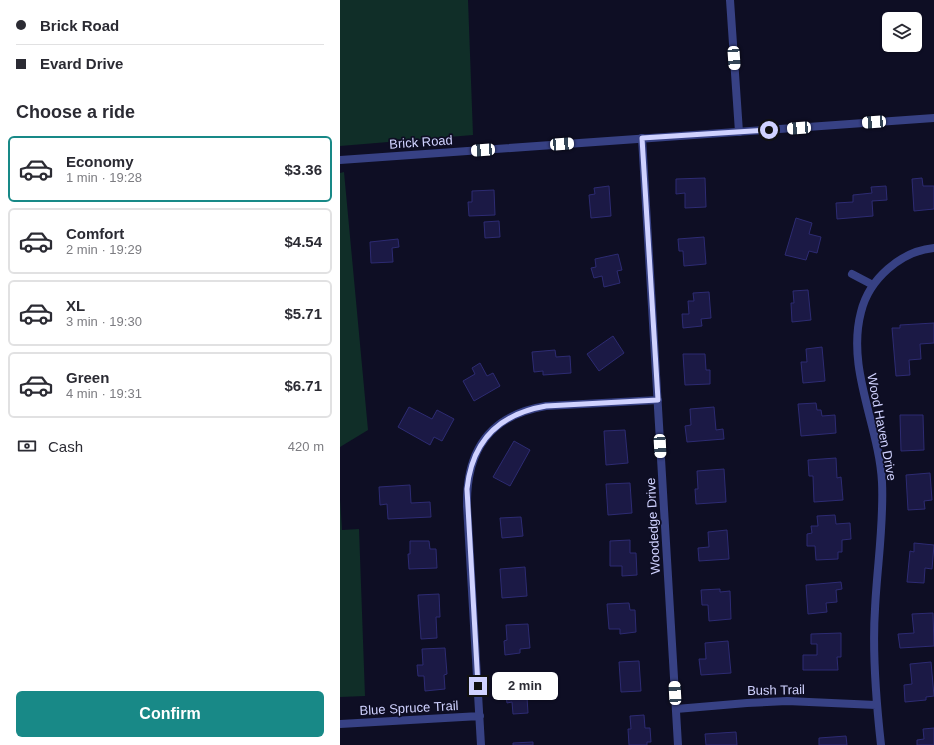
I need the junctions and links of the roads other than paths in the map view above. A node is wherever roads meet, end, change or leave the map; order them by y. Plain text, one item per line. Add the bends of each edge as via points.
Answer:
1 (730, 0) edge
2 (934, 118) edge
3 (739, 132) junction
4 (642, 138) junction
5 (340, 160) edge
6 (934, 248) edge
7 (852, 274) dead end
8 (873, 286) junction
9 (658, 400) junction
10 (876, 705) junction
11 (676, 709) junction
12 (480, 716) junction
13 (340, 724) edge
14 (482, 745) edge
15 (678, 745) edge
16 (881, 745) edge

1 - 3 street
2 - 3 street, Brick Road
3 - 4 street, Brick Road
4 - 5 street, Brick Road
4 - 9 street, Woodedge Drive
6 - 8 street, Wood Haven Drive via 921,249 898,261 884,272
7 - 8 street
8 - 10 street, Wood Haven Drive via 861,310 857,346 882,480 883,513 874,643
9 - 11 street, Woodedge Drive
9 - 12 street via 529,409 499,424 486,437 479,449 471,466 467,489
10 - 11 street, Bush Trail via 787,701
10 - 16 street, Wood Haven Drive
11 - 15 street, Woodedge Drive
12 - 13 street, Blue Spruce Trail
12 - 14 street

